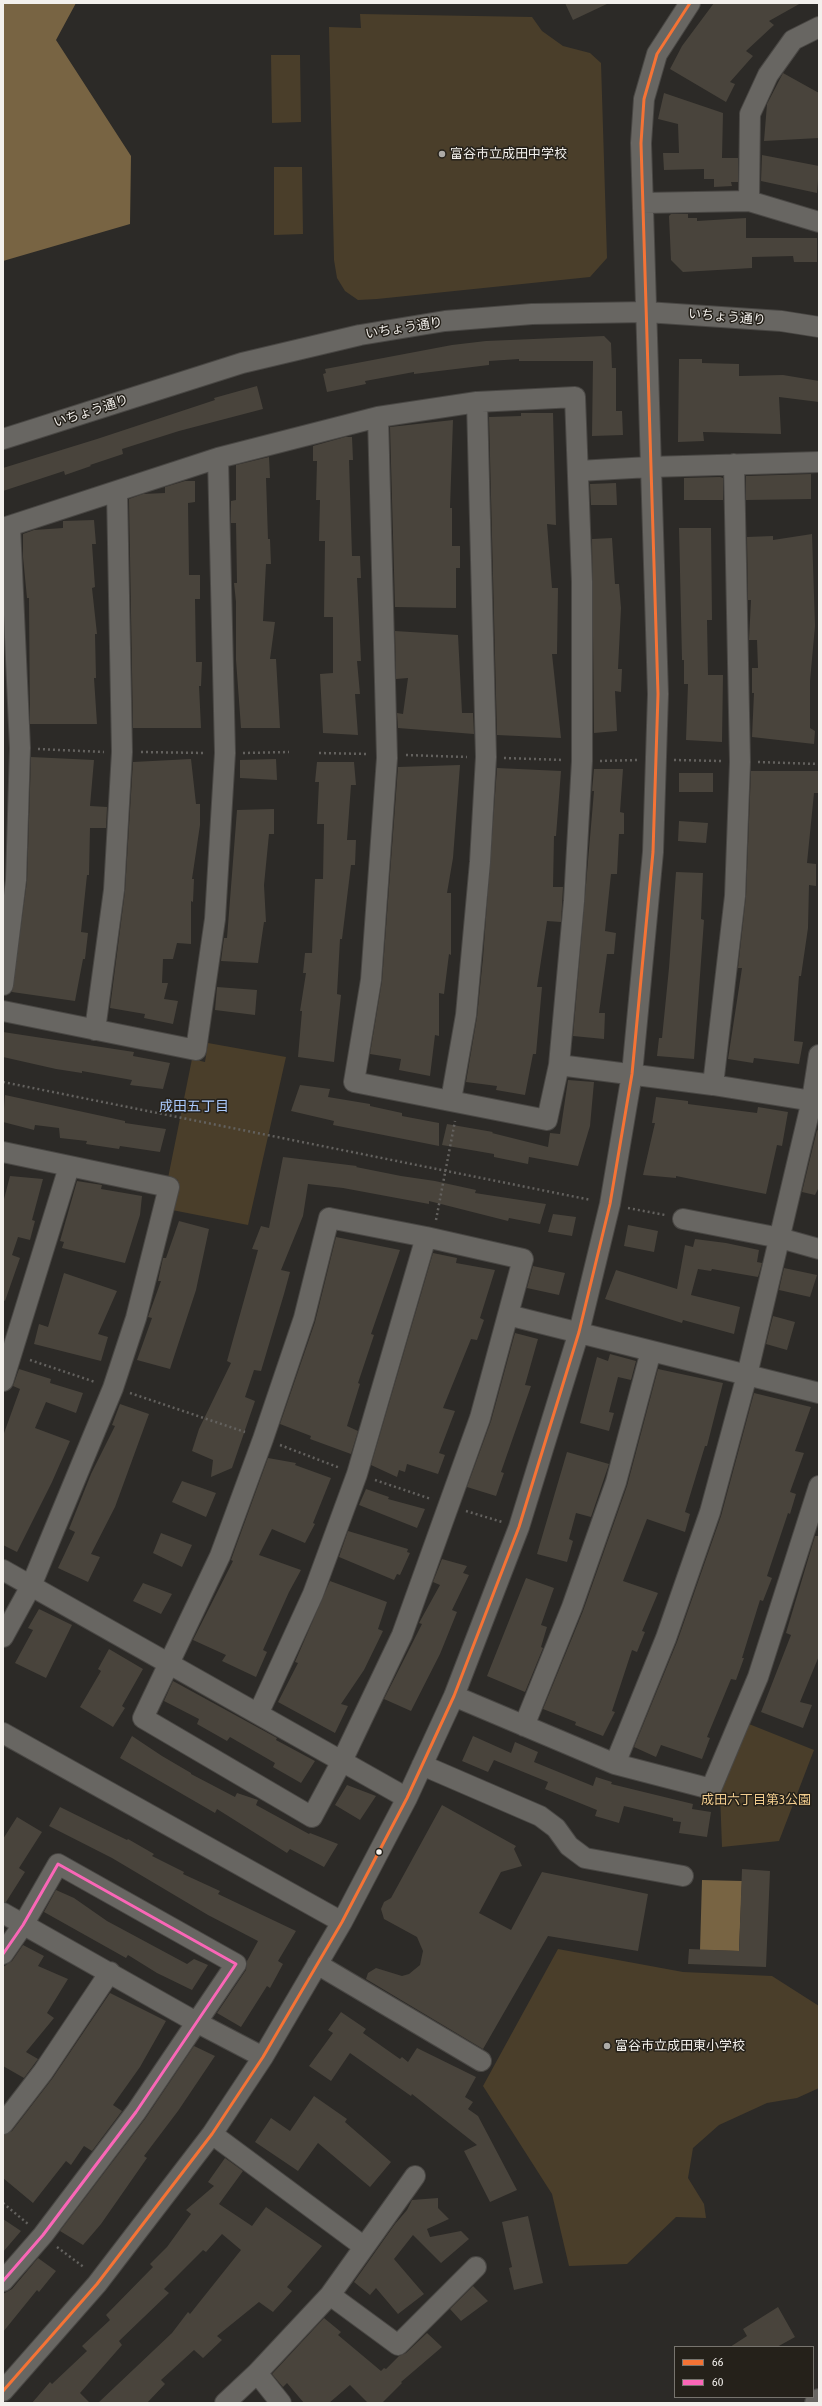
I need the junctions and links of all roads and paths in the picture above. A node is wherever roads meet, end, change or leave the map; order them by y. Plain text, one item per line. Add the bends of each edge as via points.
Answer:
1 (690, 3) edge
2 (819, 28) edge
3 (749, 201) junction
4 (643, 203) junction
5 (819, 222) edge
6 (646, 312) junction
7 (819, 326) edge
8 (477, 402) junction
9 (378, 417) junction
10 (3, 439) edge
11 (218, 458) junction
12 (819, 462) edge
13 (734, 464) junction
14 (650, 466) junction
15 (578, 471) junction
16 (117, 492) junction
17 (6, 527) edge
18 (20, 748) junction
19 (122, 752) junction
20 (289, 752) dead end
21 (225, 753) junction
22 (3, 985) edge
23 (3, 1011) edge
24 (95, 1030) junction
25 (819, 1055) edge
26 (559, 1065) junction
27 (632, 1074) junction
28 (3, 1082) edge
29 (713, 1085) junction
30 (455, 1101) junction
31 (815, 1101) edge
32 (3, 1152) edge
33 (69, 1167) junction
34 (446, 1172) junction
35 (593, 1201) dead end
36 (624, 1207) dead end
37 (683, 1219) joint
38 (429, 1238) junction
39 (780, 1238) junction
40 (819, 1249) edge
41 (508, 1315) junction
42 (579, 1332) junction
43 (651, 1351) junction
44 (748, 1375) junction
45 (3, 1381) edge
46 (819, 1393) edge
47 (819, 1486) edge
48 (3, 1570) edge
49 (31, 1586) junction
50 (3, 1637) edge
51 (169, 1663) junction
52 (454, 1696) junction
53 (259, 1712) junction
54 (524, 1726) junction
55 (3, 1733) edge
56 (342, 1761) junction
57 (615, 1764) junction
58 (422, 1765) junction
59 (407, 1798) junction
60 (683, 1876) dead end
61 (3, 1913) edge
62 (342, 1922) junction
63 (23, 1925) junction
64 (3, 1954) edge
65 (317, 1964) junction
66 (110, 1972) junction
67 (196, 2022) junction
68 (262, 2057) junction
69 (481, 2061) dead end
70 (3, 2124) edge
71 (212, 2134) junction
72 (415, 2176) dead end
73 (363, 2246) junction
74 (476, 2267) dead end
75 (3, 2281) edge
76 (330, 2295) junction
77 (257, 2373) junction
78 (3, 2391) edge
79 (819, 2399) edge
80 (225, 2403) edge
81 (281, 2403) edge
82 (815, 2403) edge

1 - 4 street via 657,54 644,99 641,143
2 - 3 street via 793,40 768,75 750,114
3 - 4 street
3 - 5 street
4 - 6 street
6 - 7 street, いちょう通り
6 - 10 street, いちょう通り via 532,314 445,321 360,335 242,364
6 - 14 street
8 - 9 street
8 - 15 street via 575,397
8 - 30 street via 486,757 480,862
9 - 11 street
9 - 30 street via 387,758 371,980 354,1082
11 - 16 street
11 - 21 street
12 - 13 street
13 - 14 street
13 - 29 street via 740,762 736,896
14 - 15 street
14 - 27 street via 658,694 657,760 650,896
15 - 26 street via 582,582 582,761 574,901
16 - 17 street
16 - 19 street
17 - 18 street
18 - 19 path
18 - 22 street via 16,880
19 - 21 path
19 - 24 street via 114,890
20 - 21 path
21 - 24 street via 215,919 196,1050
23 - 24 street
25 - 31 street
26 - 27 street
26 - 30 street via 547,1120
27 - 29 street
27 - 42 street via 610,1204
28 - 34 path
29 - 31 street
30 - 34 path
31 - 39 street
32 - 33 street
33 - 45 street
33 - 49 street via 169,1187 136,1318 113,1388
34 - 35 path
34 - 38 path
36 - 37 path
37 - 39 street
38 - 41 street via 523,1259
38 - 51 street via 329,1218 304,1318 264,1439 220,1556
38 - 53 street via 357,1474 313,1594
39 - 40 street
39 - 44 street
41 - 42 street
41 - 56 street via 480,1418 402,1635
42 - 43 street
42 - 52 street via 519,1527
43 - 44 street
43 - 54 street via 616,1482 572,1607
44 - 46 street
44 - 57 street via 707,1519 666,1638
47 - 57 street via 758,1677 711,1789
48 - 49 street
49 - 50 street
49 - 51 street
51 - 53 street
51 - 56 street via 143,1718 312,1817
52 - 54 street
52 - 58 street
53 - 56 street
54 - 57 street
55 - 62 street
56 - 59 street
58 - 59 street
58 - 60 street via 540,1816 556,1828 569,1846 585,1858
59 - 62 street
61 - 63 street
62 - 65 street
63 - 64 street
63 - 66 street
63 - 67 street via 58,1864 236,1964
65 - 68 street
65 - 69 street
66 - 67 street
66 - 70 street via 43,2072
67 - 68 street
67 - 75 street via 131,2118 43,2235
68 - 71 street
71 - 73 street
71 - 78 street via 106,2272
72 - 73 street
73 - 76 street
74 - 76 street via 398,2345
76 - 77 street
77 - 80 street
77 - 81 street
79 - 82 street

